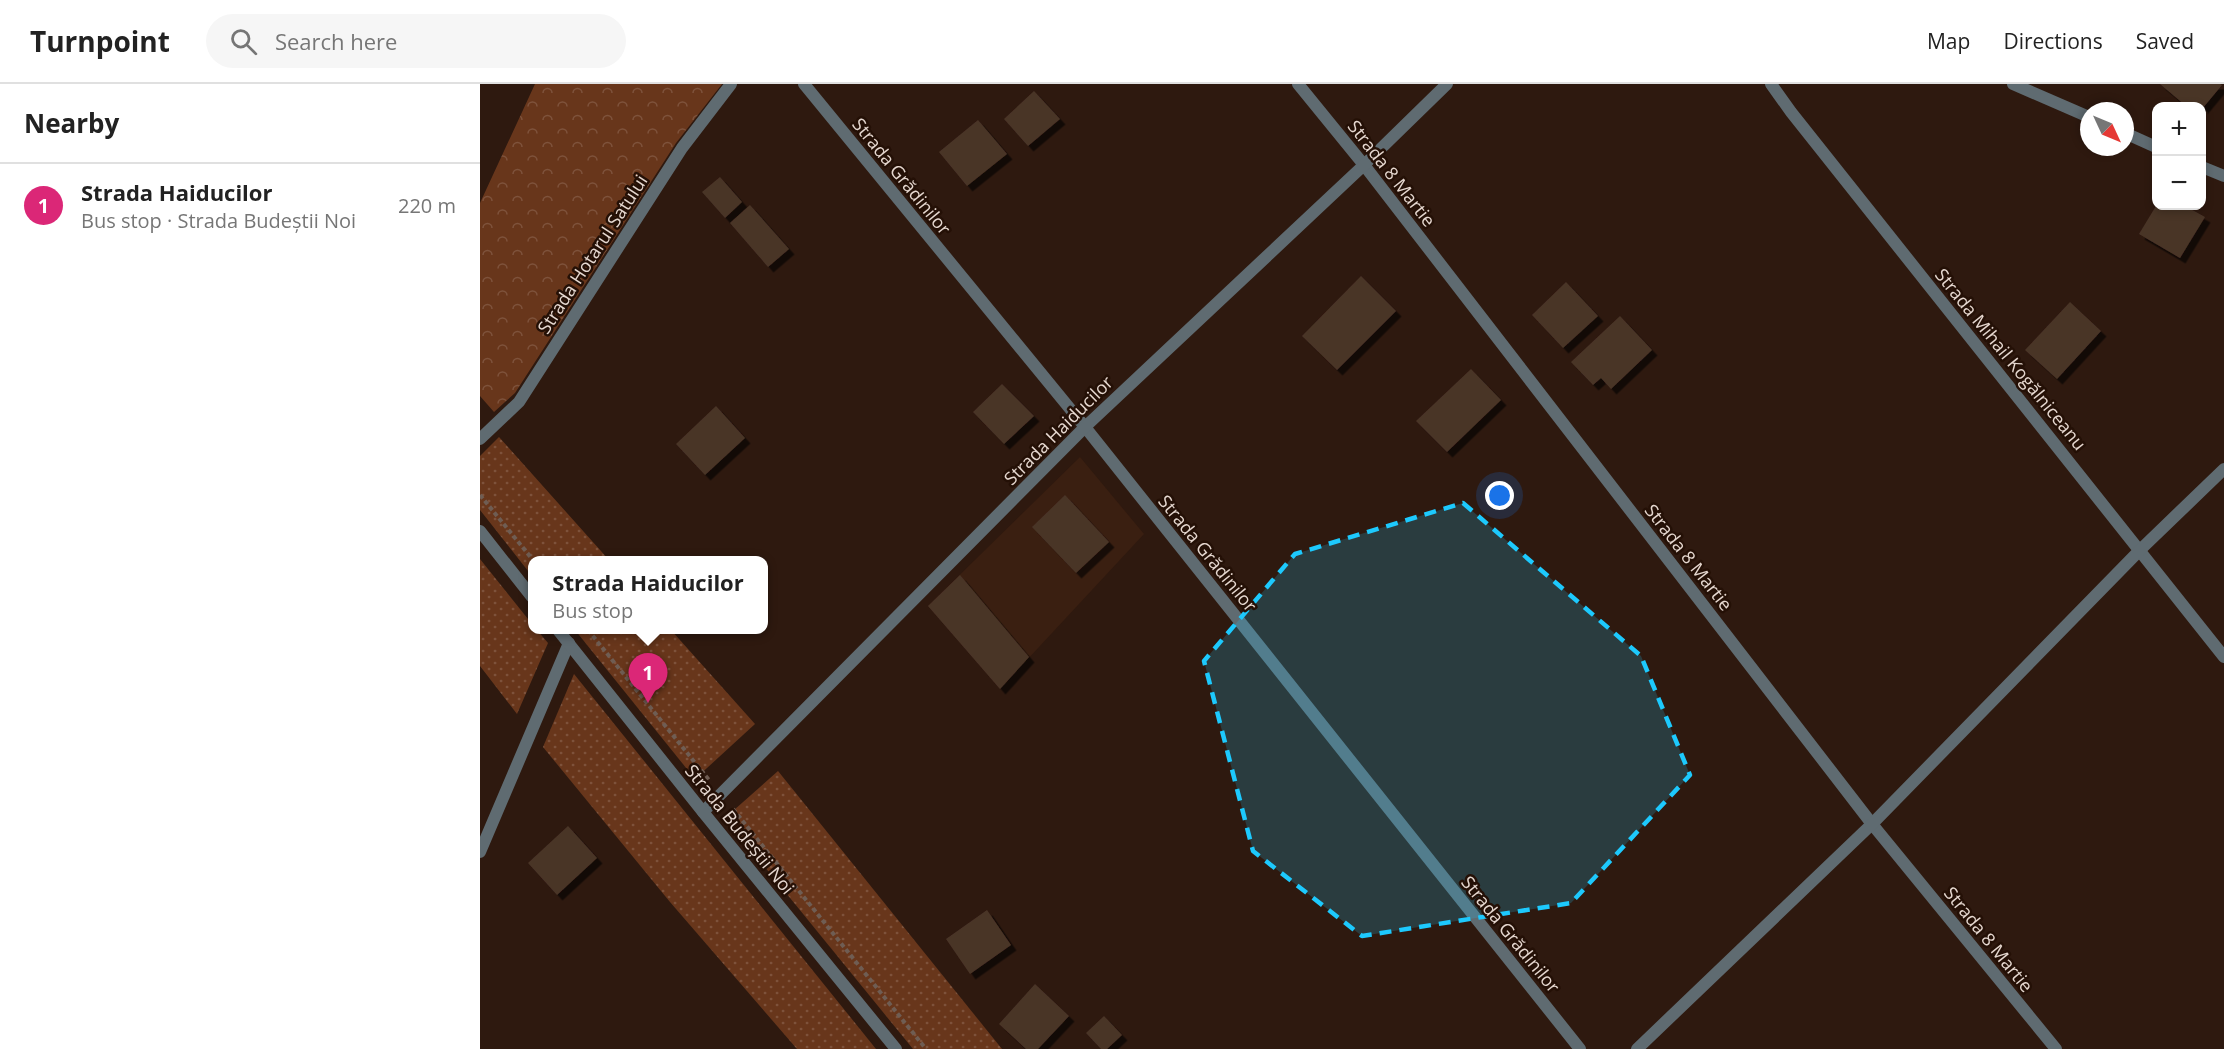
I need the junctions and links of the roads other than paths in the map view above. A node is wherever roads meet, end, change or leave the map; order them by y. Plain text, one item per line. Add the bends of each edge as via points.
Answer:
1 (731, 84) edge
2 (804, 84) edge
3 (1298, 84) edge
4 (1447, 84) edge
5 (1771, 84) edge
6 (2013, 84) edge
7 (2080, 113) edge
8 (2134, 137) edge
9 (2152, 145) edge
10 (1364, 165) junction
11 (2206, 169) edge
12 (2224, 176) edge
13 (1084, 427) junction
14 (480, 439) edge
15 (2224, 469) edge
16 (480, 531) edge
17 (2140, 550) junction
18 (528, 592) edge
19 (561, 634) edge
20 (569, 643) junction
21 (2224, 657) edge
22 (703, 812) junction
23 (1872, 824) junction
24 (480, 852) edge
25 (896, 1049) edge
26 (1580, 1049) edge
27 (1637, 1049) edge
28 (2056, 1049) edge

1 - 14 street, Strada Hotarul Satului via 681,148 519,402
2 - 13 street, Strada Grădinilor
3 - 10 street, Strada 8 Martie
4 - 10 street, Strada Haiducilor
5 - 17 street, Strada Mihail Kogălniceanu
6 - 7 street
8 - 9 street
10 - 13 street, Strada Haiducilor
10 - 23 street, Strada 8 Martie
11 - 12 street
13 - 22 street, Strada Haiducilor
13 - 26 street, Strada Grădinilor
15 - 17 street
16 - 18 street
17 - 21 street, Strada Mihail Kogălniceanu
17 - 23 street
19 - 20 street, Strada Budeștii Noi
20 - 22 street, Strada Budeștii Noi
20 - 24 street
22 - 25 street, Strada Budeștii Noi
23 - 27 street
23 - 28 street, Strada 8 Martie

